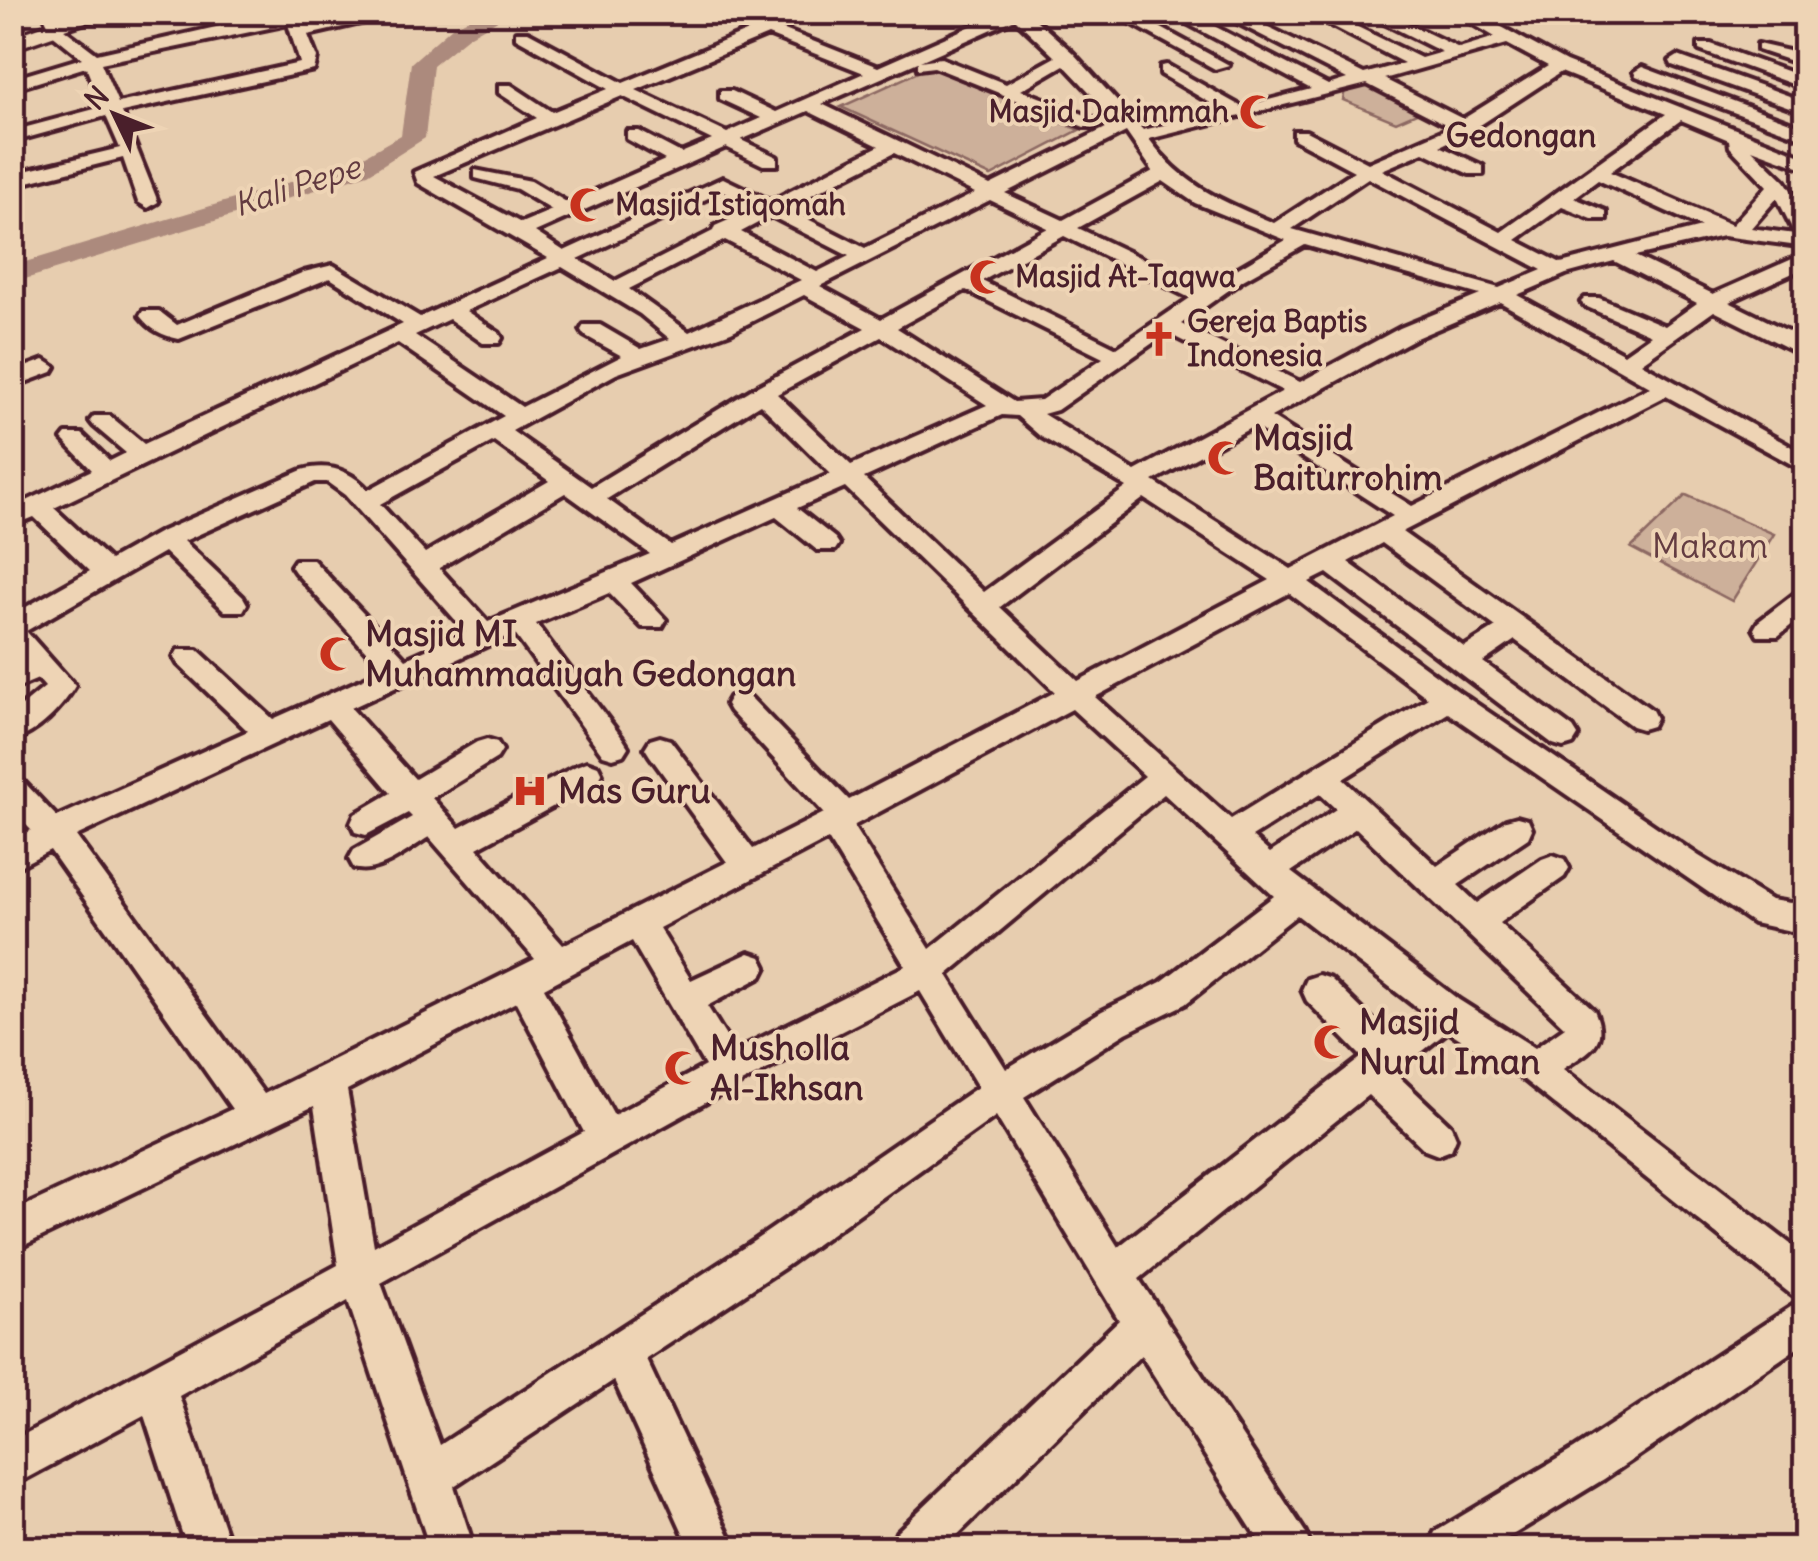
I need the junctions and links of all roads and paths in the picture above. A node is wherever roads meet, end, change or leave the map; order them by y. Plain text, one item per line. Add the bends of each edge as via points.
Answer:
1 (108, 12) edge
2 (234, 12) edge
3 (400, 12) edge
4 (808, 12) edge
5 (1017, 12) edge
6 (1119, 12) edge
7 (1174, 12) edge
8 (1224, 12) edge
9 (1313, 12) edge
10 (1370, 12) edge
11 (1460, 12) edge
12 (54, 23) edge
13 (150, 25) dead end
14 (296, 26) edge
15 (246, 28) junction
16 (768, 29) junction
17 (522, 35) dead end
18 (1507, 38) junction
19 (12, 44) edge
20 (282, 44) dead end
21 (162, 45) junction
22 (1764, 47) dead end
23 (1705, 48) dead end
24 (1456, 53) junction
25 (1067, 57) junction
26 (92, 60) junction
27 (1806, 60) edge
28 (1678, 61) dead end
29 (203, 63) junction
30 (1420, 64) junction
31 (924, 65) dead end
32 (1221, 65) dead end
33 (1560, 66) junction
34 (1167, 70) dead end
35 (1642, 72) dead end
36 (880, 74) junction
37 (1368, 74) junction
38 (1806, 84) edge
39 (12, 85) edge
40 (620, 88) junction
41 (505, 89) dead end
42 (1323, 89) dead end
43 (1006, 91) junction
44 (726, 95) dead end
45 (230, 103) dead end
46 (810, 105) junction
47 (1802, 107) edge
48 (114, 108) junction
49 (1238, 112) junction
50 (1678, 114) junction
51 (548, 117) junction
52 (777, 119) junction
53 (1768, 120) junction
54 (1090, 123) dead end
55 (1464, 127) junction
56 (1135, 130) junction
57 (16, 132) edge
58 (1728, 133) junction
59 (1806, 134) edge
60 (633, 135) dead end
61 (1300, 135) dead end
62 (729, 140) junction
63 (1425, 146) junction
64 (891, 147) junction
65 (130, 151) junction
66 (681, 161) junction
67 (770, 161) dead end
68 (1806, 164) edge
69 (1367, 170) junction
70 (1476, 170) dead end
71 (1164, 173) junction
72 (1597, 173) junction
73 (482, 174) dead end
74 (12, 180) edge
75 (1682, 182) dead end
76 (1778, 184) junction
77 (987, 192) junction
78 (1558, 198) junction
79 (1660, 199) junction
80 (148, 202) dead end
81 (771, 206) junction
82 (567, 210) junction
83 (1599, 215) dead end
84 (1060, 228) junction
85 (722, 230) junction
86 (1730, 230) junction
87 (1276, 231) junction
88 (520, 232) junction
89 (1302, 238) junction
90 (1806, 238) edge
91 (1502, 241) junction
92 (864, 255) junction
93 (1617, 255) junction
94 (563, 259) junction
95 (1806, 259) edge
96 (1560, 270) junction
97 (963, 280) junction
98 (811, 283) junction
99 (616, 288) junction
100 (1502, 295) junction
101 (1205, 297) junction
102 (1592, 302) dead end
103 (1712, 302) junction
104 (450, 310) junction
105 (151, 316) dead end
106 (1166, 325) junction
107 (880, 326) junction
108 (409, 329) junction
109 (592, 330) dead end
110 (1666, 334) junction
111 (492, 338) dead end
112 (686, 341) junction
113 (1803, 344) edge
114 (637, 356) junction
115 (1117, 356) junction
116 (1625, 364) junction
117 (44, 367) dead end
118 (12, 380) edge
119 (1668, 387) junction
120 (1298, 390) junction
121 (762, 393) junction
122 (1014, 407) junction
123 (1253, 414) junction
124 (520, 416) junction
125 (102, 421) dead end
126 (496, 431) junction
127 (74, 439) dead end
128 (141, 454) junction
129 (1806, 465) edge
130 (107, 470) junction
131 (848, 475) junction
132 (564, 483) junction
133 (1140, 484) junction
134 (588, 500) junction
135 (364, 502) junction
136 (778, 506) junction
137 (20, 512) edge
138 (1410, 516) junction
139 (1383, 531) junction
140 (167, 538) junction
141 (826, 544) dead end
142 (668, 555) junction
143 (1328, 560) junction
144 (424, 564) junction
145 (304, 566) dead end
146 (106, 571) junction
147 (1290, 580) junction
148 (612, 581) junction
149 (1806, 598) edge
150 (234, 604) dead end
151 (984, 604) junction
152 (519, 620) junction
153 (652, 620) dead end
154 (12, 626) edge
155 (1516, 627) junction
156 (1768, 629) dead end
157 (12, 634) edge
158 (484, 634) junction
159 (188, 657) dead end
160 (1466, 660) junction
161 (40, 666) junction
162 (400, 672) junction
163 (12, 680) edge
164 (1075, 695) junction
165 (1449, 699) junction
166 (331, 704) junction
167 (740, 704) dead end
168 (1642, 718) dead end
169 (12, 730) edge
170 (269, 732) junction
171 (1563, 736) dead end
172 (612, 747) dead end
173 (660, 748) dead end
174 (487, 750) dead end
175 (587, 774) dead end
176 (1166, 776) junction
177 (1320, 776) junction
178 (12, 789) edge
179 (423, 808) junction
180 (1359, 810) junction
181 (839, 818) junction
182 (366, 823) dead end
183 (1517, 829) dead end
184 (51, 834) junction
185 (1230, 835) junction
186 (456, 845) junction
187 (12, 857) edge
188 (365, 859) dead end
189 (747, 864) junction
190 (1553, 868) dead end
191 (1269, 870) junction
192 (1436, 883) junction
193 (1298, 897) junction
194 (1806, 911) edge
195 (637, 920) junction
196 (1476, 921) junction
197 (557, 961) junction
198 (749, 967) dead end
199 (926, 972) junction
200 (522, 980) junction
201 (1318, 990) dead end
202 (686, 1000) junction
203 (1447, 1011) junction
204 (1378, 1065) junction
205 (1535, 1068) junction
206 (728, 1072) junction
207 (328, 1082) junction
208 (1000, 1092) junction
209 (259, 1116) junction
210 (606, 1138) junction
211 (1438, 1138) dead end
212 (12, 1232) edge
213 (1116, 1273) junction
214 (359, 1275) junction
215 (1806, 1282) edge
216 (1806, 1318) edge
217 (1144, 1324) junction
218 (622, 1351) junction
219 (155, 1387) junction
220 (12, 1464) edge
221 (430, 1477) junction
222 (209, 1548) edge
223 (452, 1548) edge
224 (713, 1548) edge
225 (913, 1548) edge
226 (1289, 1548) edge
227 (1450, 1548) edge

1 - 12 street
2 - 15 street
3 - 14 street
4 - 16 street
5 - 25 street
5 - 36 street
6 - 32 street
7 - 42 street
8 - 37 street
9 - 30 street
10 - 24 street
11 - 18 street
12 - 19 main road
12 - 26 street
13 - 21 street
14 - 15 street
14 - 20 street
14 - 29 street via 308,66
15 - 29 street
16 - 36 street
16 - 40 street
17 - 40 street
18 - 24 street
18 - 33 street
21 - 26 street
21 - 29 street
22 - 27 street
23 - 38 street
24 - 30 street
25 - 43 street
25 - 56 street
26 - 39 street
26 - 48 street
28 - 47 street
29 - 45 street
29 - 48 street
30 - 37 street
31 - 43 street via 935,62
33 - 50 street
33 - 55 street
34 - 49 street
35 - 53 street
36 - 46 street
37 - 49 street
37 - 55 street
40 - 51 street
40 - 62 street
41 - 51 street
43 - 54 street
44 - 52 street
46 - 52 street
46 - 64 street
47 - 53 street
48 - 57 street
48 - 65 street
49 - 56 street
50 - 58 street
50 - 72 street
51 - 88 street via 422,175
52 - 62 street
53 - 59 street
55 - 63 street
56 - 71 street
56 - 77 street
58 - 68 street
58 - 76 street
60 - 66 street
61 - 69 street
62 - 66 street
62 - 67 street
63 - 69 street
63 - 70 street
64 - 77 street
64 - 81 street
65 - 74 street
65 - 80 street
66 - 82 street
69 - 87 street
69 - 91 street
71 - 84 street
71 - 87 street via 1202,199
72 - 78 street
72 - 79 street
73 - 82 street via 524,185
75 - 79 street
76 - 86 street
76 - 90 street
77 - 84 street
77 - 92 street
78 - 83 street
78 - 91 street
79 - 86 street
81 - 85 street
81 - 92 street
81 - 94 street via 719,184
82 - 88 street
84 - 97 street
84 - 101 street
85 - 98 street
85 - 99 street
86 - 90 street
86 - 93 street
87 - 89 street
88 - 94 street
89 - 100 street
89 - 101 street
91 - 96 street
92 - 98 street
93 - 96 street
93 - 103 street
94 - 99 street
94 - 104 street
95 - 103 street
96 - 100 street
97 - 107 street
97 - 115 street
98 - 107 street
98 - 112 street
99 - 112 street
100 - 116 street
100 - 120 street via 1408,333
101 - 106 street
102 - 110 street
103 - 110 street
103 - 113 street
104 - 108 street
104 - 111 street
105 - 108 street via 179,332 333,270
106 - 115 street
106 - 120 street
107 - 121 street
107 - 122 street
108 - 124 street
108 - 128 street
109 - 114 street
110 - 116 street
112 - 114 street
114 - 124 street
115 - 122 street via 1048,405
116 - 119 street
117 - 118 street
119 - 129 street
119 - 138 street
120 - 123 street
121 - 131 street
121 - 134 street
122 - 131 street
122 - 133 street
123 - 133 street
123 - 138 street
124 - 126 street
125 - 128 street
126 - 132 street
126 - 135 street
127 - 130 street
128 - 130 street
130 - 137 street
131 - 136 street
131 - 151 street
132 - 134 street
132 - 144 street
133 - 147 street
133 - 151 street
134 - 142 street
135 - 140 street via 348,482 323,473
135 - 144 street
136 - 141 street
136 - 142 street
137 - 146 street
138 - 139 street
139 - 143 street
139 - 155 street
140 - 146 street
140 - 150 street
142 - 148 street
143 - 147 street
143 - 160 street
144 - 158 street
145 - 162 street
146 - 154 street
147 - 164 street
147 - 165 street
148 - 152 street
148 - 153 street
149 - 156 street
151 - 164 street
152 - 158 street
152 - 172 street
155 - 160 street
155 - 168 street
157 - 161 street
158 - 162 street
159 - 170 street
160 - 171 street
161 - 163 street
161 - 169 street via 60,690
162 - 166 street
164 - 176 street
164 - 181 street
165 - 177 street
165 - 194 street via 1764,914 1791,918
166 - 170 street
166 - 179 street
167 - 181 street
170 - 184 street
173 - 189 street
174 - 179 street
175 - 186 street
176 - 185 street
176 - 199 street
177 - 180 street
177 - 185 street
178 - 184 street
179 - 182 street
179 - 186 street
179 - 188 street
180 - 191 street
180 - 192 street
181 - 189 street
181 - 199 street
183 - 192 street
184 - 187 street
184 - 209 street
185 - 191 street
186 - 197 street
189 - 195 street
190 - 196 street
191 - 193 street
192 - 196 street
193 - 203 street
193 - 208 street via 1172,994
195 - 197 street
195 - 202 street
196 - 205 street via 1586,1028
197 - 200 street
198 - 202 street
199 - 206 street
199 - 208 street
200 - 207 street
200 - 210 street
201 - 204 street
202 - 206 street
203 - 204 street
203 - 205 street
204 - 211 street
204 - 213 street
205 - 215 street
206 - 210 street
207 - 209 street
207 - 214 street
208 - 213 street
208 - 218 street
209 - 212 street
210 - 214 street
213 - 217 street
214 - 219 street
214 - 221 street
216 - 227 street
217 - 225 street
217 - 226 street
218 - 221 street
218 - 224 street
219 - 220 street
219 - 222 street
221 - 223 street

